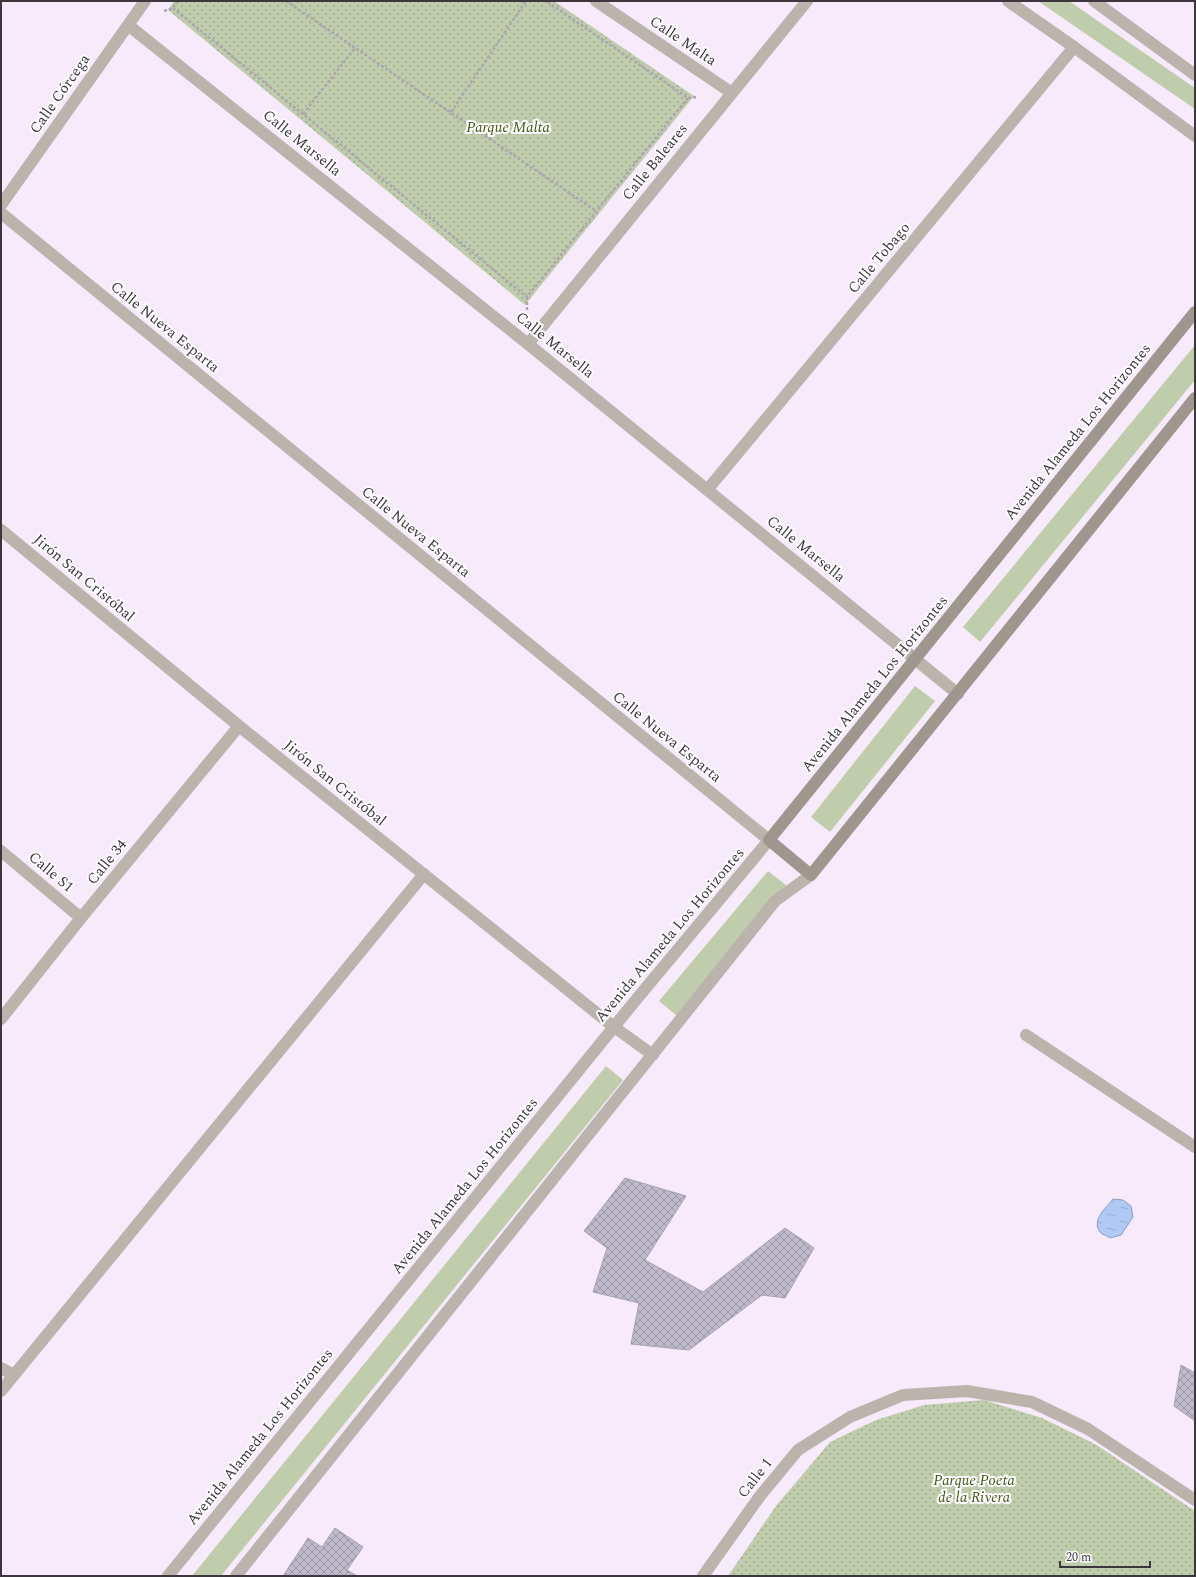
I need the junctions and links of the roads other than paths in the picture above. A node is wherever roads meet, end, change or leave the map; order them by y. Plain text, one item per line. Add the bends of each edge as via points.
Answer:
1 (145, 1) edge
2 (596, 1) edge
3 (807, 1) edge
4 (1008, 1) edge
5 (1100, 3) edge
6 (128, 25) junction
7 (1074, 47) junction
8 (1195, 75) edge
9 (732, 93) junction
10 (1195, 136) edge
11 (1, 205) edge
12 (1, 213) edge
13 (1195, 312) edge
14 (528, 344) junction
15 (1195, 398) edge
16 (708, 489) junction
17 (1, 530) edge
18 (915, 659) junction
19 (958, 694) junction
20 (239, 726) junction
21 (769, 840) junction
22 (1, 851) edge
23 (424, 874) junction
24 (812, 875) junction
25 (81, 918) junction
26 (1, 1019) edge
27 (614, 1027) junction
28 (1026, 1035) dead end
29 (653, 1055) junction
30 (1195, 1147) edge
31 (1, 1368) edge
32 (14, 1374) junction
33 (1, 1391) edge
34 (1195, 1500) edge
35 (168, 1576) edge
36 (236, 1576) edge
37 (703, 1576) edge

1 - 6 street, Calle Córcega
2 - 9 street, Calle Malta
3 - 9 street, Calle Baleares
4 - 7 street
5 - 8 street
6 - 11 street, Calle Córcega
6 - 14 street, Calle Marsella
7 - 10 street
7 - 16 street, Calle Tobago
9 - 14 street, Calle Baleares
12 - 21 street, Calle Nueva Esparta
13 - 18 main road, Avenida Alameda Los Horizontes
14 - 16 street, Calle Marsella
15 - 19 main road
16 - 18 street, Calle Marsella
17 - 20 street, Jirón San Cristóbal
18 - 19 street, Calle Marsella
18 - 21 main road, Avenida Alameda Los Horizontes
19 - 24 main road
20 - 23 street, Jirón San Cristóbal
20 - 25 street, Calle 34
21 - 24 main road, Calle Nueva Esparta
21 - 27 street, Avenida Alameda Los Horizontes
22 - 25 street, Calle S1
23 - 27 street, Jirón San Cristóbal
23 - 32 street
24 - 29 street via 775,901
25 - 26 street, Calle 34
27 - 29 street, Jirón San Cristóbal
27 - 35 street, Avenida Alameda Los Horizontes
28 - 30 street
29 - 36 street
31 - 32 street
32 - 33 street
34 - 37 street, Calle 1 via 1088,1429 1032,1402 967,1391 903,1395 850,1417 798,1450 760,1496

